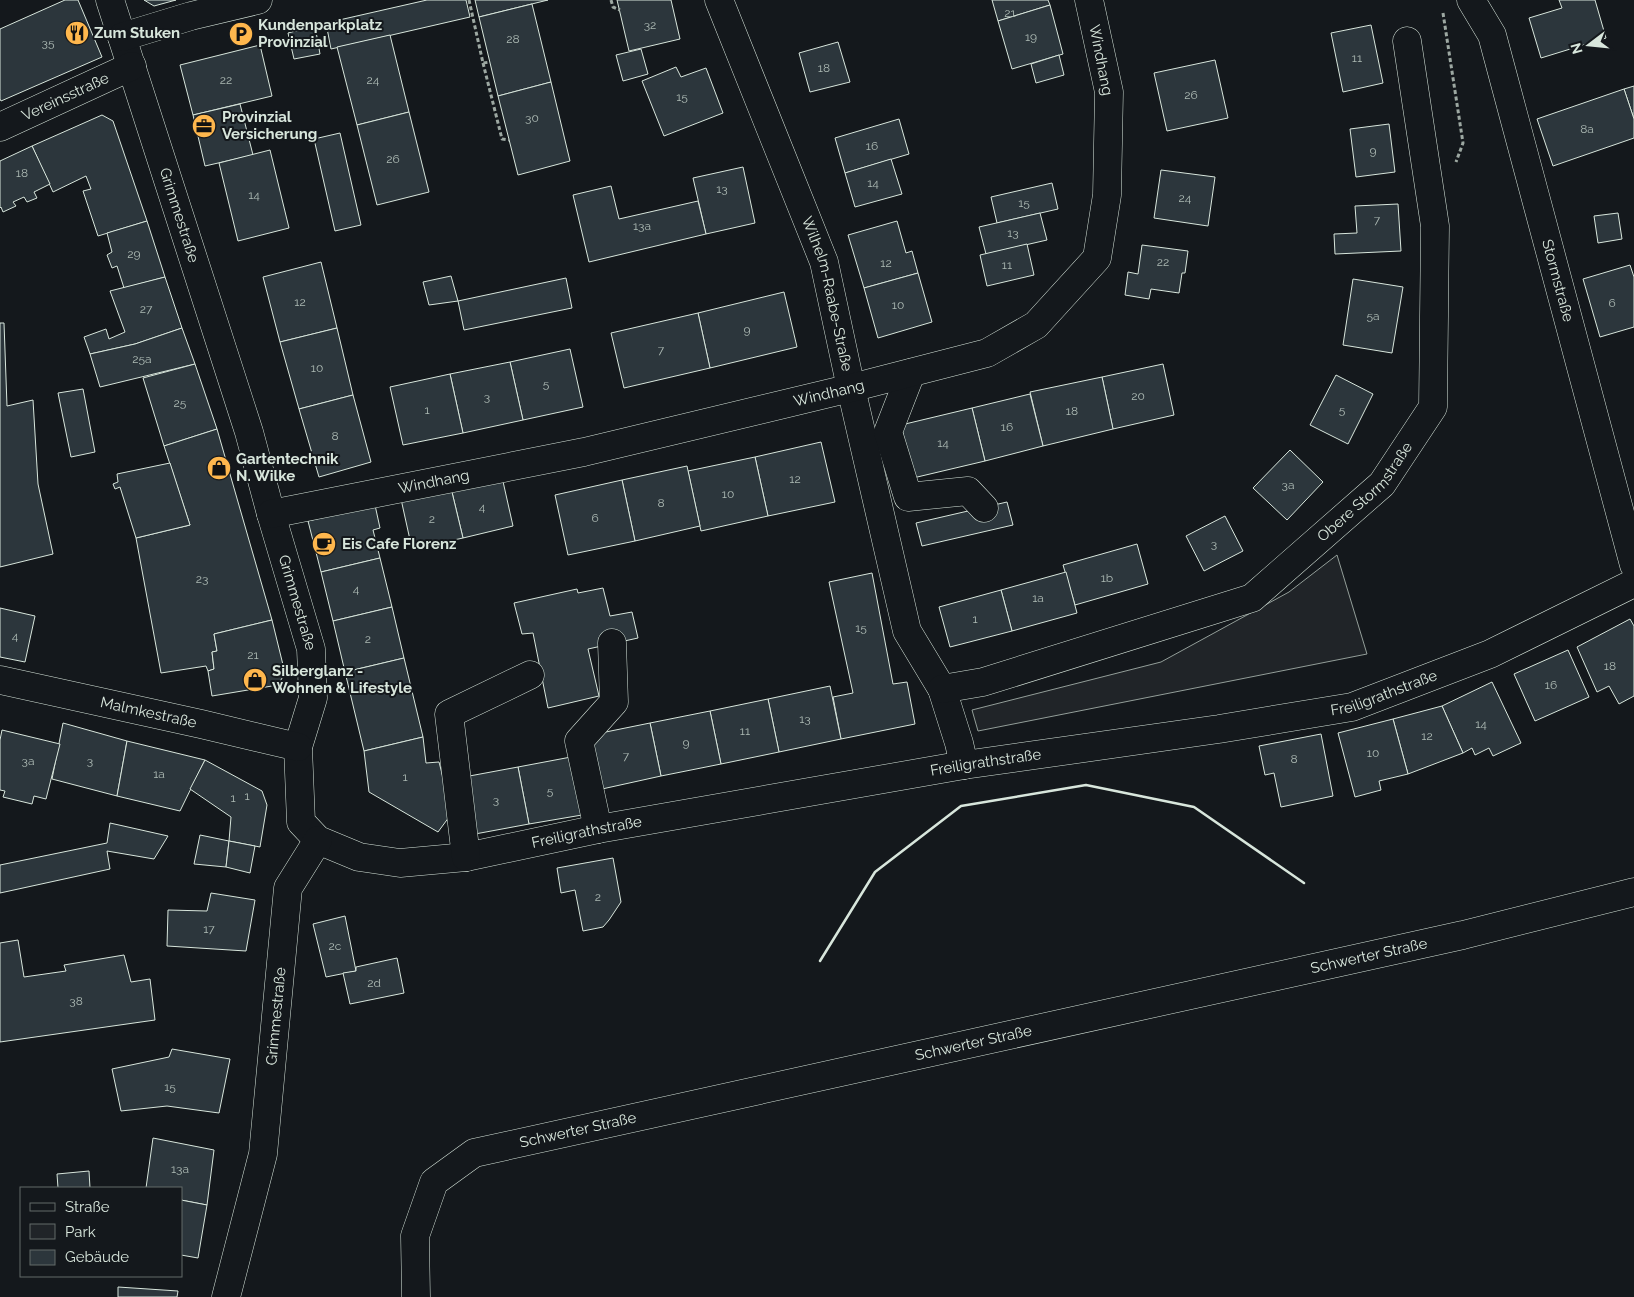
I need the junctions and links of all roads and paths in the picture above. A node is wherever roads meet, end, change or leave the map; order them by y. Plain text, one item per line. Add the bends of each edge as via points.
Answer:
1 (110, 0) edge
2 (258, 0) edge
3 (469, 0) edge
4 (611, 0) edge
5 (719, 0) edge
6 (1089, 0) edge
7 (1471, 0) edge
8 (620, 10) dead end
9 (122, 37) junction
10 (1407, 41) dead end
11 (490, 62) dead end
12 (483, 63) junction
13 (132, 66) junction
14 (0, 127) edge
15 (509, 140) dead end
16 (911, 373) junction
17 (851, 388) junction
18 (984, 508) dead end
19 (271, 514) junction
20 (1634, 565) edge
21 (1634, 583) edge
22 (612, 644) dead end
23 (530, 675) dead end
24 (0, 680) edge
25 (942, 689) junction
26 (298, 747) junction
27 (964, 765) junction
28 (598, 829) junction
29 (318, 840) junction
30 (466, 857) junction
31 (1634, 892) edge
32 (226, 1297) edge
33 (416, 1297) edge

1 - 9 street, Grimmestraße
2 - 9 street
3 - 12 path
4 - 8 path via 613,6
5 - 17 street, Wilhelm-Raabe-Straße via 824,262
6 - 16 street, Windhang via 1109,92 1108,195 1097,258 1036,325 987,353
7 - 20 street, Stormstraße via 1492,35
9 - 13 street, Grimmestraße
10 - 25 street, Obere Stormstraße via 1435,226 1433,407 1382,484 1252,598 983,682
11 - 12 path
12 - 15 path via 502,139
13 - 14 street, Vereinsstraße
13 - 19 street, Grimmestraße via 249,432
16 - 17 street, Windhang
16 - 18 street via 888,432 908,496 968,491
17 - 19 street, Windhang via 584,452
17 - 25 street, Wilhelm-Raabe-Straße via 907,631
19 - 26 street, Grimmestraße via 310,649 313,698
21 - 27 street, Freiligrathstraße via 1490,654 1352,707
22 - 28 street via 614,702 580,741
23 - 30 street via 449,714
24 - 26 street, Malmkestraße
25 - 27 street, Wilhelm-Raabe-Straße
26 - 29 street, Grimmestraße via 301,822
27 - 28 street, Freiligrathstraße
28 - 30 street, Freiligrathstraße
29 - 30 street, Freiligrathstraße via 359,857 400,863
29 - 32 street, Grimmestraße via 288,888 263,1154
31 - 33 street, Schwerter Straße via 1463,935 474,1153 434,1182 415,1236

